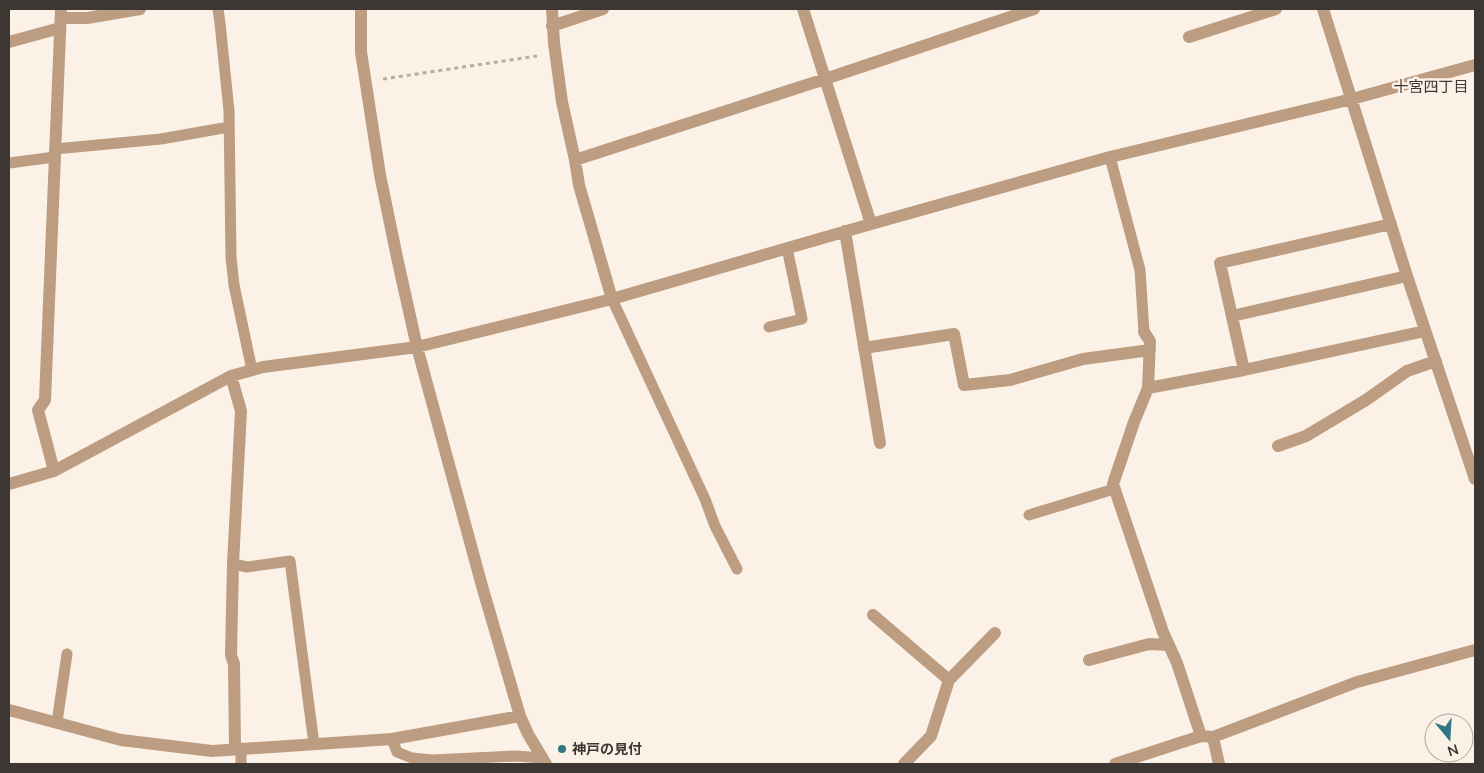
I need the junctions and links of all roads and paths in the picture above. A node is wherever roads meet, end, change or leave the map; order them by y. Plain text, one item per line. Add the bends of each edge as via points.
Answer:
1 (140, 9) edge
2 (218, 9) edge
3 (361, 9) edge
4 (552, 9) edge
5 (603, 9) edge
6 (803, 9) edge
7 (1034, 9) edge
8 (1276, 9) edge
9 (1324, 9) edge
10 (61, 19) edge
11 (552, 26) junction
12 (1190, 37) dead end
13 (9, 42) edge
14 (555, 53) junction
15 (1475, 65) edge
16 (825, 79) junction
17 (365, 82) junction
18 (1352, 100) junction
19 (230, 127) junction
20 (55, 153) junction
21 (1110, 157) junction
22 (575, 160) junction
23 (9, 163) edge
24 (872, 224) junction
25 (1391, 224) junction
26 (844, 231) junction
27 (786, 248) junction
28 (1407, 276) junction
29 (612, 299) junction
30 (1232, 316) junction
31 (769, 327) dead end
32 (1425, 331) junction
33 (1144, 332) joint
34 (417, 347) junction
35 (864, 348) junction
36 (1150, 350) junction
37 (1436, 361) junction
38 (252, 370) junction
39 (1244, 370) junction
40 (231, 376) junction
41 (1148, 388) junction
42 (880, 443) dead end
43 (1278, 446) dead end
44 (54, 471) junction
45 (1475, 479) edge
46 (9, 484) edge
47 (1114, 489) junction
48 (1029, 515) dead end
49 (233, 564) junction
50 (737, 569) dead end
51 (873, 615) dead end
52 (995, 633) dead end
53 (1169, 645) junction
54 (1475, 650) edge
55 (67, 654) dead end
56 (1089, 660) dead end
57 (949, 680) junction
58 (9, 710) edge
59 (520, 716) junction
60 (57, 722) junction
61 (1207, 737) junction
62 (392, 739) junction
63 (314, 744) junction
64 (238, 748) junction
65 (544, 761) edge
66 (241, 764) edge
67 (904, 764) edge
68 (1115, 764) edge
69 (1220, 764) edge

1 - 10 street
2 - 19 lane
3 - 17 street
4 - 11 street
5 - 11 street
6 - 16 street
7 - 16 street
8 - 12 street
9 - 18 street
10 - 13 street
10 - 20 street
11 - 14 street
14 - 17 path
14 - 22 street
15 - 18 street
16 - 22 street
16 - 24 street
17 - 34 street via 380,175
18 - 21 street
18 - 25 street
19 - 20 lane
19 - 38 lane via 230,257
20 - 23 lane
20 - 44 street via 45,400 38,410
21 - 24 street
21 - 33 lane via 1140,270
22 - 29 street via 579,185
24 - 26 street
25 - 28 street
25 - 30 street via 1220,264
26 - 27 street
26 - 35 street
27 - 29 street
27 - 31 lane via 802,319
28 - 30 street
28 - 32 street
29 - 34 street
29 - 50 lane
30 - 39 street
32 - 37 street
32 - 39 street
33 - 36 street via 1150,341
34 - 38 street
34 - 59 street
35 - 36 street via 954,334 964,385 1010,380 1083,359
35 - 42 street
36 - 41 street
37 - 43 street via 1407,370 1366,400 1306,436
37 - 45 street
38 - 40 street
39 - 41 street
40 - 44 street
40 - 49 street via 241,411
41 - 47 street via 1113,484
44 - 46 street
47 - 48 lane
47 - 53 street
49 - 63 lane via 247,567 290,561
49 - 64 street via 231,655
51 - 57 street
52 - 57 street
53 - 56 street via 1149,644
53 - 61 street
54 - 61 street via 1357,682
55 - 60 lane
57 - 67 street via 932,736
58 - 60 street
59 - 62 street
59 - 65 street
60 - 64 street via 122,740 212,751
61 - 68 street
61 - 69 street
62 - 63 street
62 - 65 lane via 397,752 412,758 516,756
63 - 64 street
64 - 66 lane

